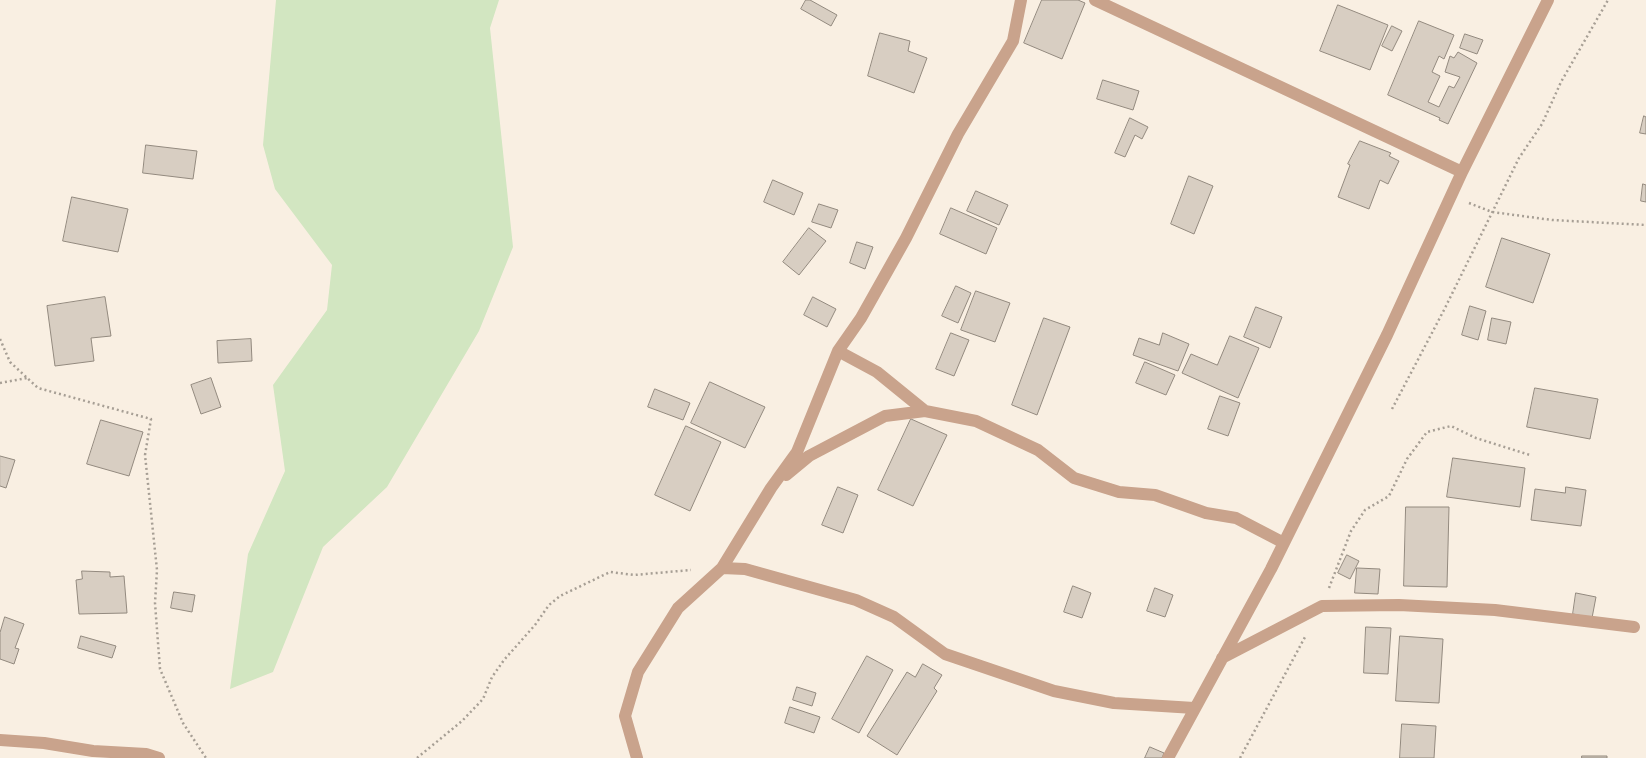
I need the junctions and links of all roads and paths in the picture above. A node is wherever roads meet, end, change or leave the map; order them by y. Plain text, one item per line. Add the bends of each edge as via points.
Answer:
1 (1021, 0) edge
2 (1095, 0) edge
3 (1548, 0) edge
4 (1608, 0) edge
5 (1462, 172) junction
6 (1451, 196) junction
7 (1492, 212) junction
8 (1646, 225) edge
9 (0, 338) edge
10 (838, 351) junction
11 (27, 378) junction
12 (0, 383) edge
13 (1392, 409) dead end
14 (925, 411) junction
15 (1530, 455) dead end
16 (771, 488) junction
17 (1284, 543) junction
18 (721, 570) junction
19 (1322, 606) junction
20 (1634, 627) dead end
21 (1307, 633) dead end
22 (1222, 658) junction
23 (1194, 708) junction
24 (0, 740) edge
25 (159, 758) edge
26 (206, 758) edge
27 (417, 758) edge
28 (638, 758) edge
29 (1168, 758) edge
30 (1240, 758) edge

1 - 10 street via 1013,41 958,134 906,238
2 - 5 street
3 - 5 street
4 - 7 path via 1561,82 1542,124 1518,158
5 - 6 street
6 - 7 path
6 - 17 street via 1387,335
7 - 8 path via 1552,220
7 - 13 path
9 - 11 path via 10,362
10 - 14 street via 877,372
10 - 16 street via 797,452
11 - 12 path
11 - 26 path via 38,388 151,419 145,454 157,570 155,603 160,669 183,723
14 - 16 street via 885,416 809,456
14 - 17 street via 976,421 1038,450 1074,478 1119,492 1155,495 1206,513 1236,518
15 - 19 path via 1476,438 1451,426 1427,432 1407,459 1389,496 1365,510 1351,531
16 - 18 street
17 - 22 street
18 - 23 street via 745,569 856,600 894,617 945,654 1054,691 1114,703
18 - 27 path via 634,575 610,572 560,596 549,605 504,660 492,678 483,699 462,721
18 - 28 street via 678,608 638,672 625,716
19 - 20 street via 1399,605 1495,610
19 - 22 street
21 - 30 path
22 - 23 street
23 - 29 street
24 - 25 street via 44,742 93,751 146,754

